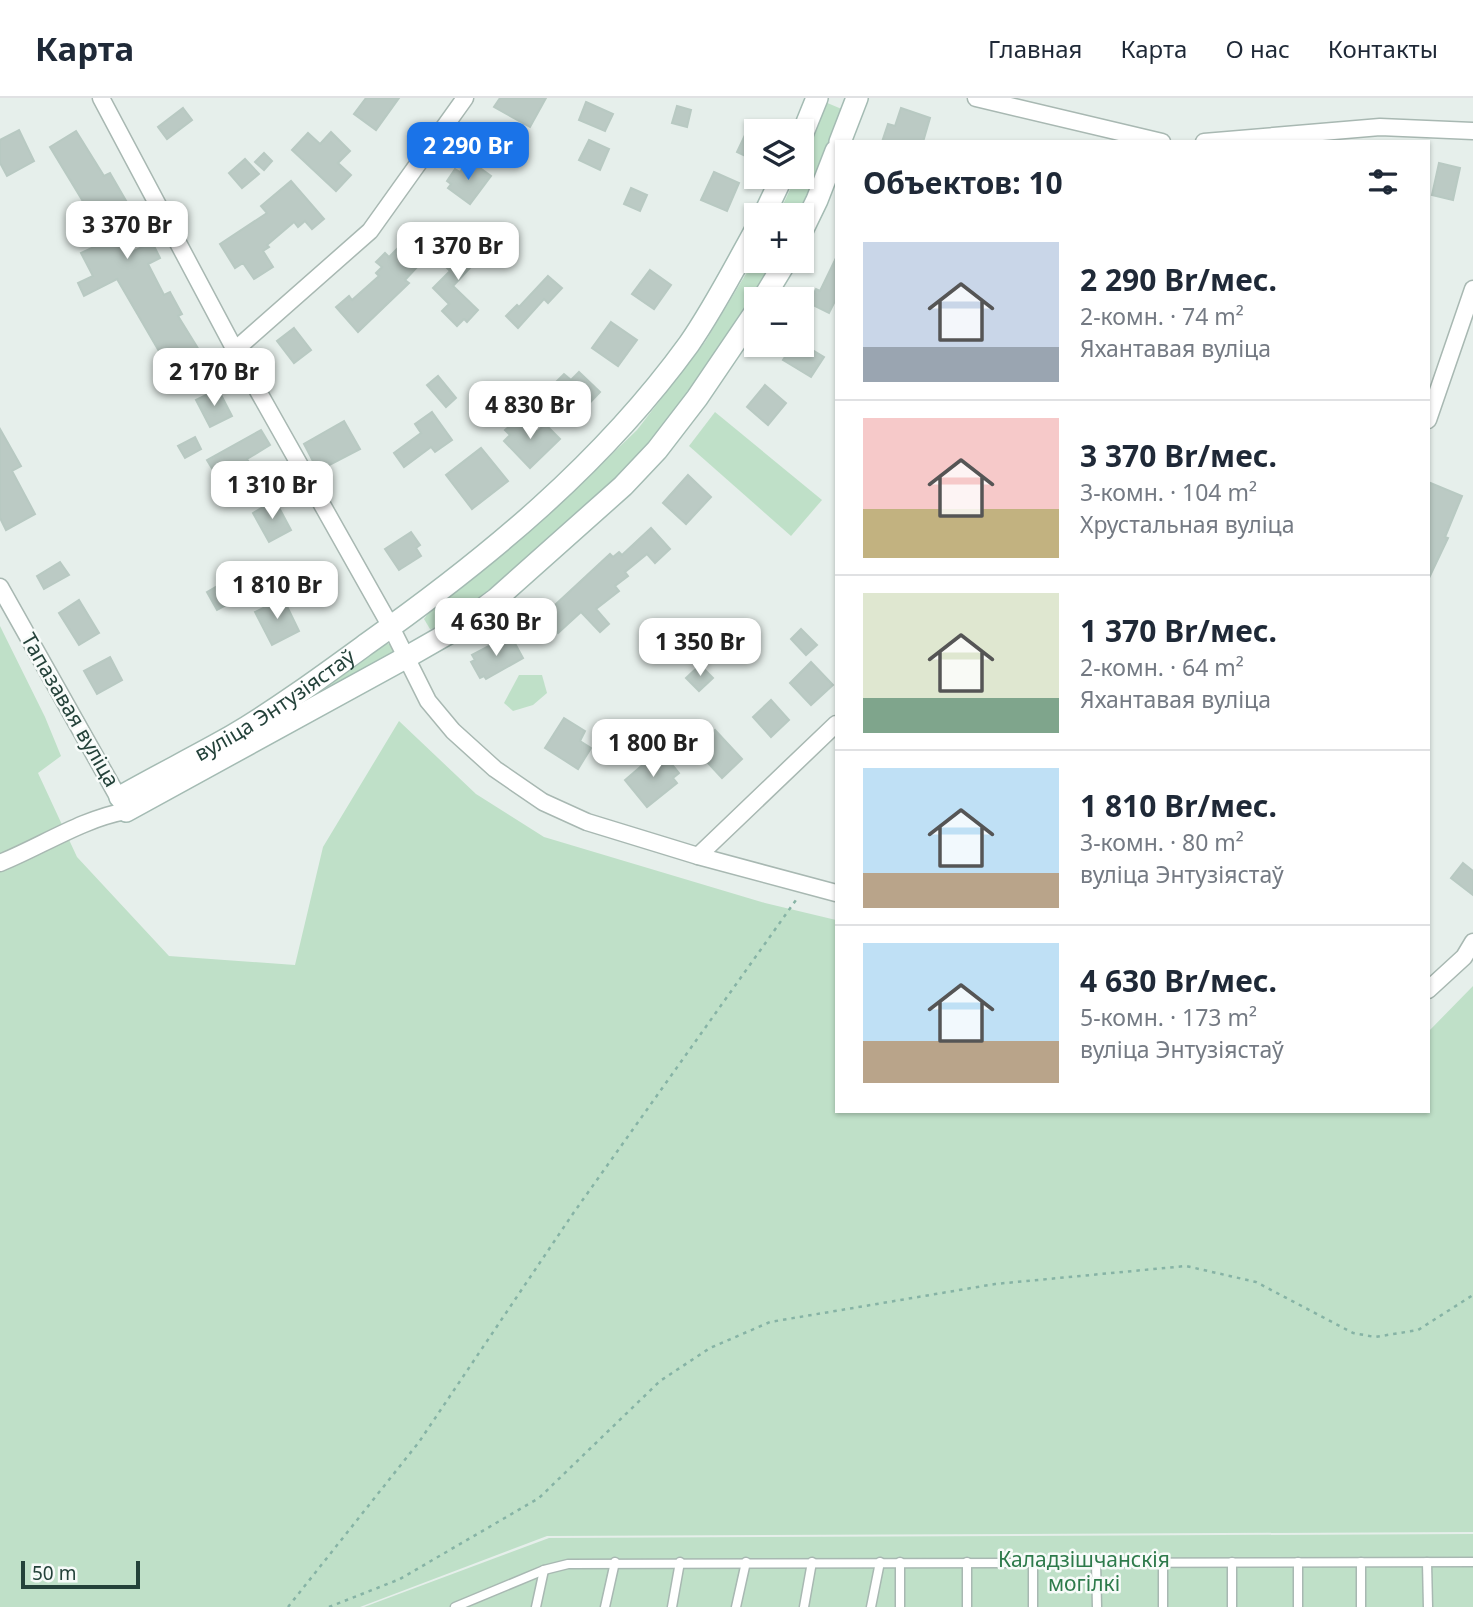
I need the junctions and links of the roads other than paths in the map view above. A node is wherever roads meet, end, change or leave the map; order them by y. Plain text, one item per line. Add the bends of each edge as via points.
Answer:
1 (101, 98) edge
2 (466, 98) edge
3 (817, 98) edge
4 (857, 98) edge
5 (976, 98) edge
6 (808, 119) edge
7 (1473, 131) edge
8 (841, 140) edge
9 (1154, 140) edge
10 (1227, 140) edge
11 (835, 154) edge
12 (814, 206) edge
13 (744, 249) edge
14 (1473, 289) edge
15 (744, 329) edge
16 (234, 350) junction
17 (1430, 414) edge
18 (0, 587) edge
19 (391, 627) junction
20 (407, 657) junction
21 (835, 725) edge
22 (123, 804) junction
23 (698, 856) junction
24 (0, 863) edge
25 (835, 893) edge
26 (1473, 942) edge
27 (1430, 988) edge
28 (615, 1562) junction
29 (680, 1562) junction
30 (746, 1562) junction
31 (811, 1562) junction
32 (880, 1562) junction
33 (900, 1562) junction
34 (967, 1562) junction
35 (1033, 1562) junction
36 (1096, 1562) junction
37 (1163, 1562) junction
38 (1233, 1562) junction
39 (1298, 1562) junction
40 (1361, 1562) junction
41 (1473, 1562) edge
42 (1427, 1563) junction
43 (544, 1570) junction
44 (473, 1603) edge
45 (455, 1607) edge
46 (536, 1607) edge
47 (605, 1607) edge
48 (672, 1607) edge
49 (736, 1607) edge
50 (803, 1607) edge
51 (871, 1607) edge
52 (900, 1607) edge
53 (967, 1607) edge
54 (1033, 1607) edge
55 (1097, 1607) edge
56 (1163, 1607) edge
57 (1232, 1607) edge
58 (1298, 1607) edge
59 (1361, 1607) edge
60 (1428, 1607) edge

1 - 16 street
2 - 16 street via 370,231
3 - 6 street
4 - 8 street
5 - 9 street
7 - 10 street via 1380,127
11 - 12 street
13 - 19 street, вуліца Энтузіястаў via 690,341 613,435 511,535
14 - 17 street
15 - 20 street, вуліца Энтузіястаў via 697,398 623,486 496,599
16 - 19 street
18 - 22 street, Тапазавая вуліца
19 - 20 street
19 - 22 street, вуліца Энтузіястаў
20 - 22 street, вуліца Энтузіястаў
20 - 23 street via 428,701 453,731 495,769 543,802 587,822
21 - 23 street
22 - 24 street
23 - 25 street
26 - 27 street via 1464,957
28 - 29 lane
28 - 43 lane
28 - 47 lane
29 - 30 lane
29 - 48 lane
30 - 31 lane
30 - 49 lane
31 - 32 lane
31 - 50 lane
32 - 33 lane
32 - 51 lane
33 - 34 lane
33 - 52 lane
34 - 35 lane
34 - 53 lane
35 - 36 lane
35 - 54 lane
36 - 37 lane
36 - 55 lane
37 - 38 lane
37 - 56 lane
38 - 39 lane
38 - 57 lane
39 - 40 lane
39 - 58 lane
40 - 42 lane
40 - 59 lane
41 - 42 lane
42 - 60 lane
43 - 44 lane
43 - 46 lane
44 - 45 lane

